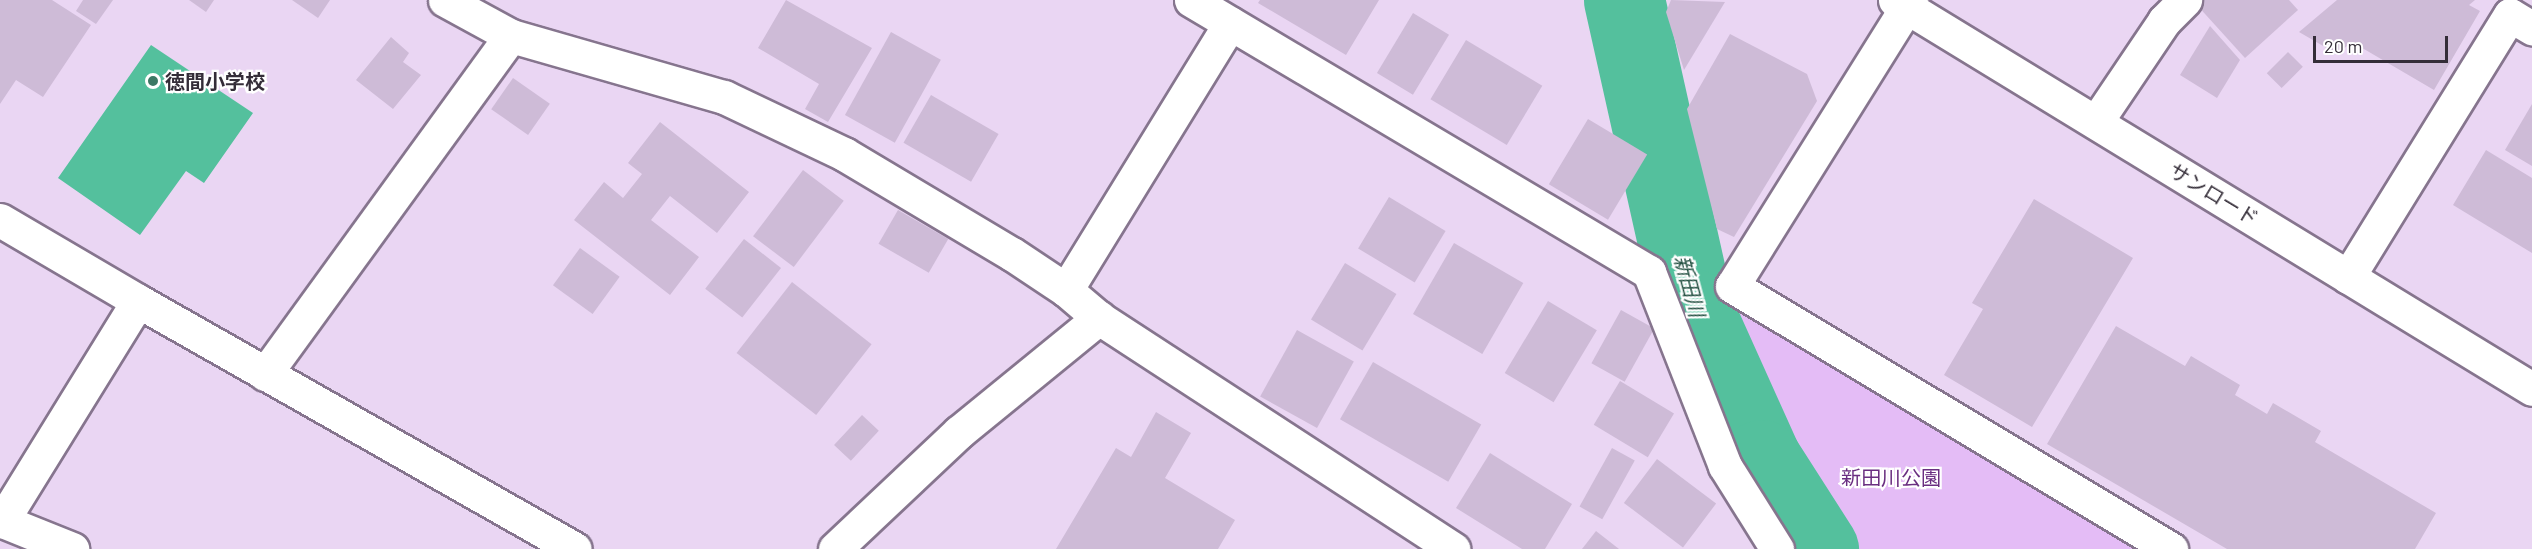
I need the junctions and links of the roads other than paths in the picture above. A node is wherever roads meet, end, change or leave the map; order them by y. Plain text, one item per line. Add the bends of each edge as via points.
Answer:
1 (445, 0) edge
2 (1191, 0) edge
3 (2185, 0) edge
4 (1904, 2) edge
5 (1230, 23) junction
6 (2532, 27) edge
7 (511, 36) junction
8 (2096, 123) junction
9 (0, 220) edge
10 (2348, 277) junction
11 (1066, 290) junction
12 (138, 301) junction
13 (1099, 318) junction
14 (265, 374) junction
15 (2532, 389) edge
16 (1, 521) edge
17 (72, 549) edge
18 (575, 549) edge
19 (835, 549) edge
20 (1453, 549) edge
21 (1777, 549) edge
22 (2171, 549) edge

1 - 7 street
2 - 5 street
3 - 8 street via 2164,21
4 - 8 street, サンロード
4 - 22 street via 1732,286
5 - 11 street
5 - 21 street via 1650,272 1725,466
6 - 10 street via 2510,15
7 - 11 street via 724,97 844,154
7 - 14 street
8 - 10 street, サンロード
9 - 12 street
10 - 15 street, サンロード
11 - 13 street
12 - 14 street
12 - 16 street
13 - 19 street via 959,432
13 - 20 street
14 - 18 street
16 - 17 street

